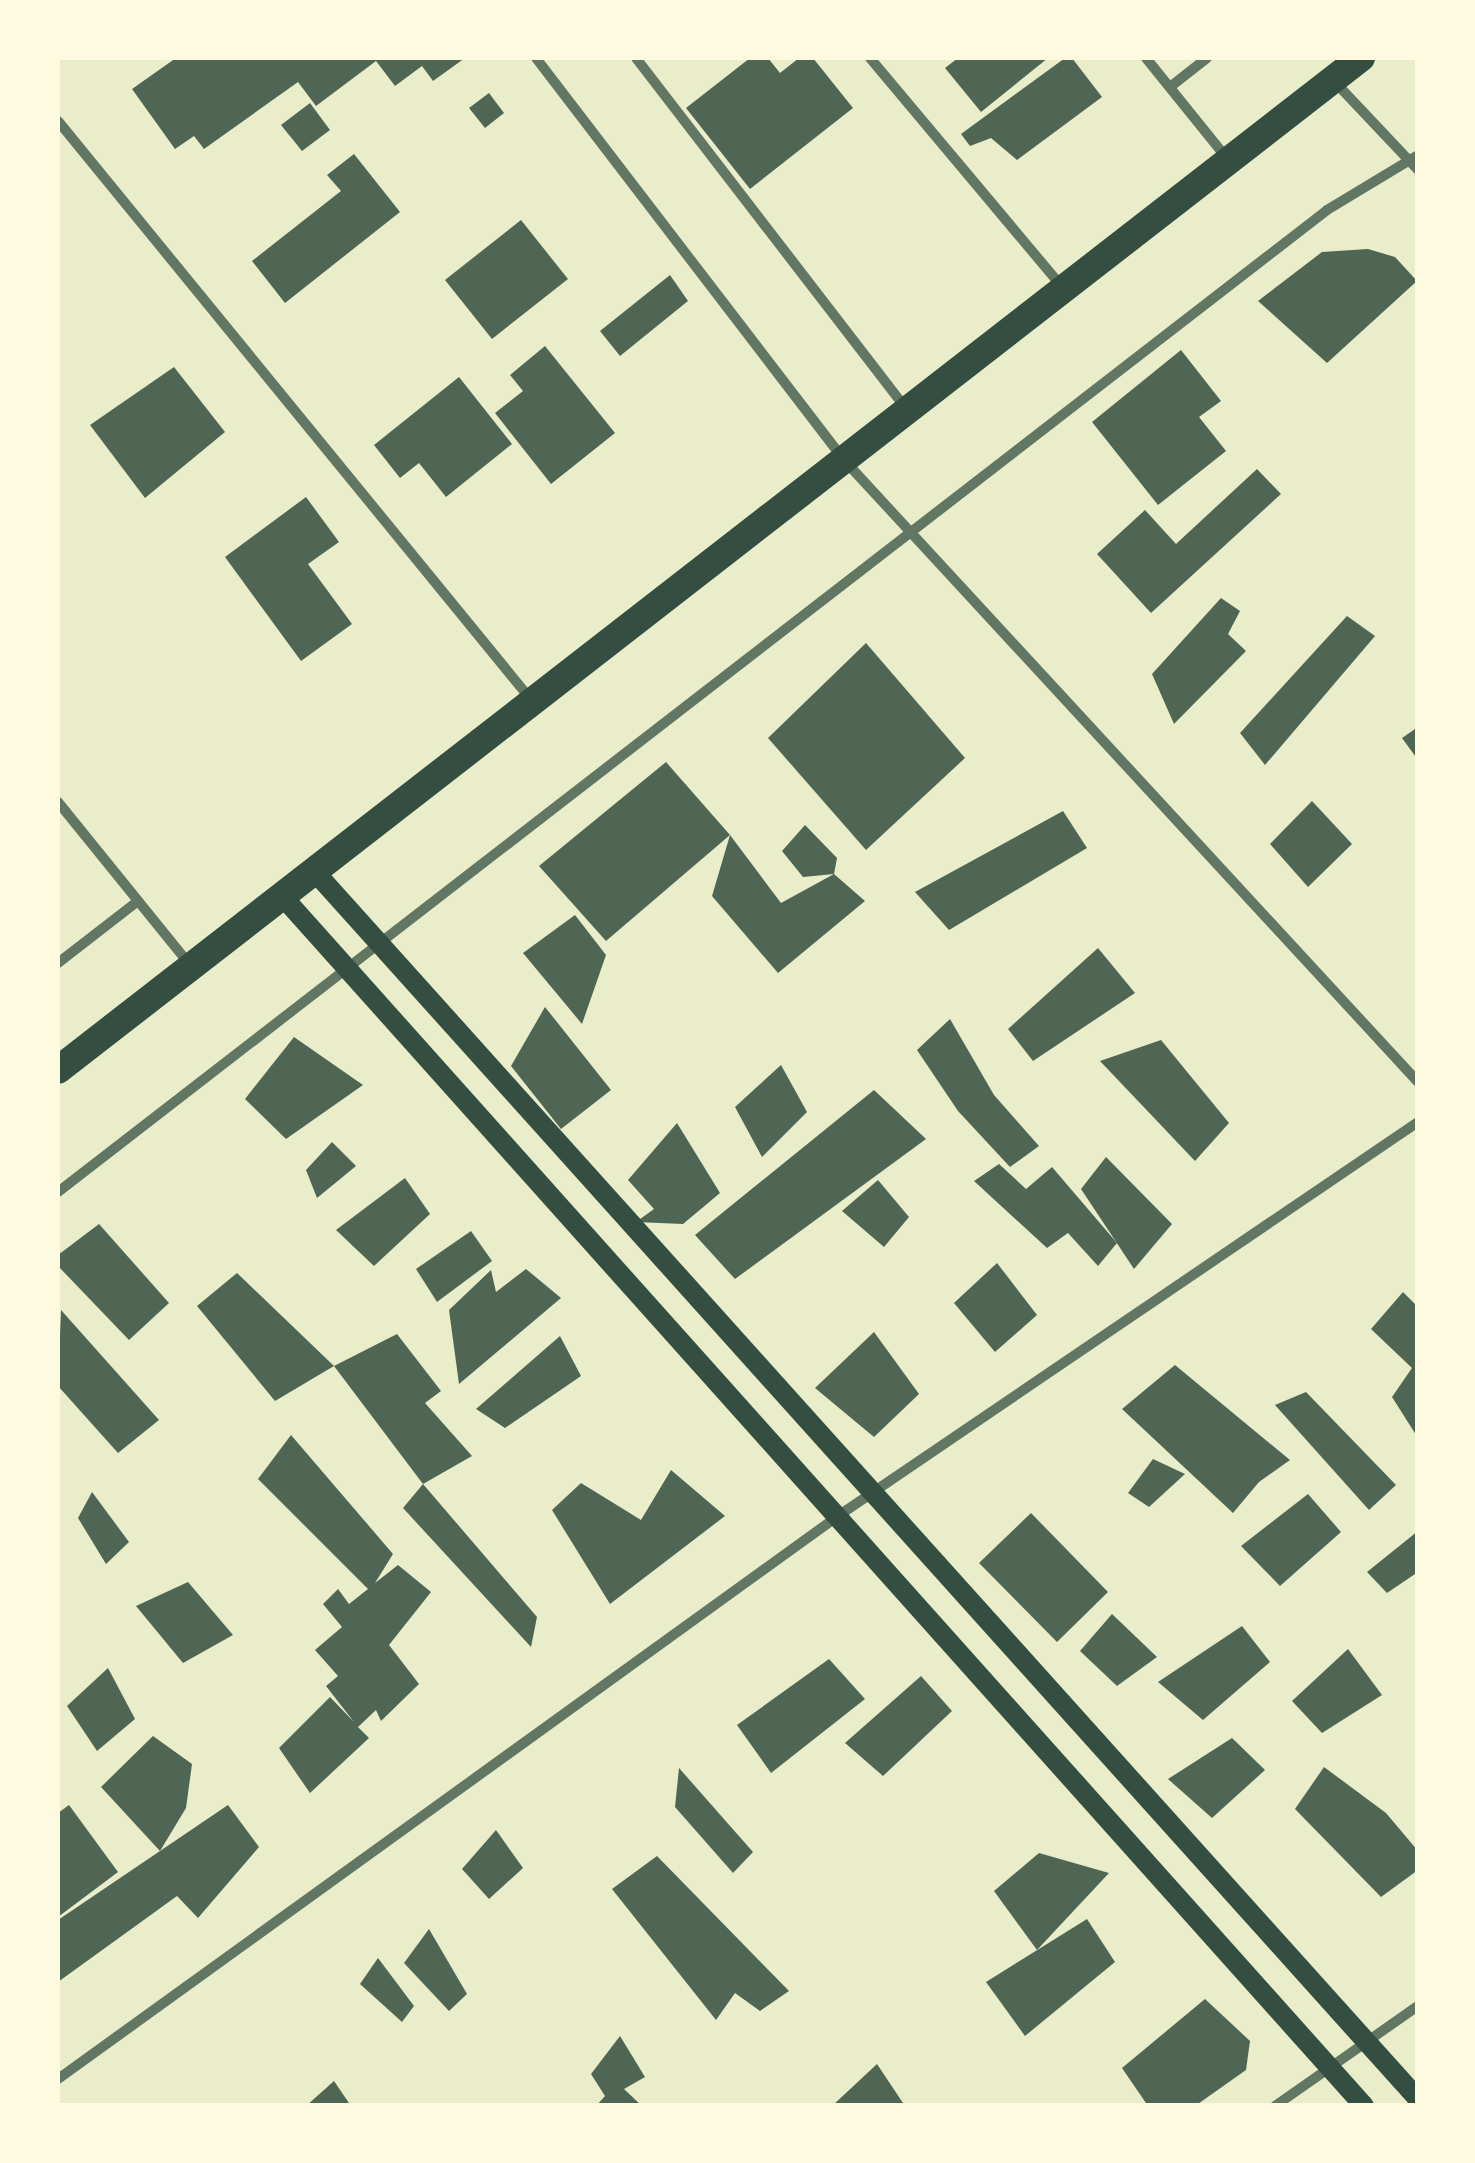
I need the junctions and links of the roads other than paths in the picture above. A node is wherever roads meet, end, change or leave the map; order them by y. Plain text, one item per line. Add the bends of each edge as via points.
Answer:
1 (536, 58) edge
2 (636, 58) edge
3 (870, 58) edge
4 (1146, 58) edge
5 (1208, 58) edge
6 (1361, 58) edge
7 (1332, 80) junction
8 (1170, 88) junction
9 (58, 121) edge
10 (1230, 162) junction
11 (1415, 162) edge
12 (1065, 290) junction
13 (907, 411) junction
14 (844, 460) junction
15 (917, 533) junction
16 (535, 704) junction
17 (58, 802) edge
18 (316, 873) junction
19 (284, 898) junction
20 (138, 901) junction
21 (380, 945) junction
22 (58, 963) edge
23 (191, 966) junction
24 (347, 971) junction
25 (58, 1070) edge
26 (1418, 1082) edge
27 (1418, 1122) edge
28 (58, 1192) edge
29 (873, 1493) junction
30 (838, 1516) junction
31 (1418, 2006) edge
32 (1366, 2042) junction
33 (1330, 2067) junction
34 (58, 2080) edge
35 (1418, 2099) edge
36 (1275, 2106) edge
37 (1364, 2106) edge

1 - 14 street
2 - 13 street
3 - 12 street
4 - 8 street
5 - 8 street
6 - 7 highway
7 - 10 highway
7 - 11 street
8 - 10 street
9 - 16 street
10 - 12 highway
11 - 15 street via 1326,210
12 - 13 highway
13 - 14 highway
14 - 15 street
14 - 16 highway
15 - 21 street
15 - 26 street
16 - 18 highway
17 - 20 street
18 - 19 highway
18 - 21 main road
19 - 23 highway
19 - 24 main road
20 - 22 street
20 - 23 street
21 - 24 street
21 - 29 main road
23 - 25 highway
24 - 28 street
24 - 30 main road
27 - 29 street
29 - 30 street
29 - 32 main road
30 - 33 main road
30 - 34 street
31 - 32 street
32 - 33 street
32 - 35 main road
33 - 36 street
33 - 37 main road

